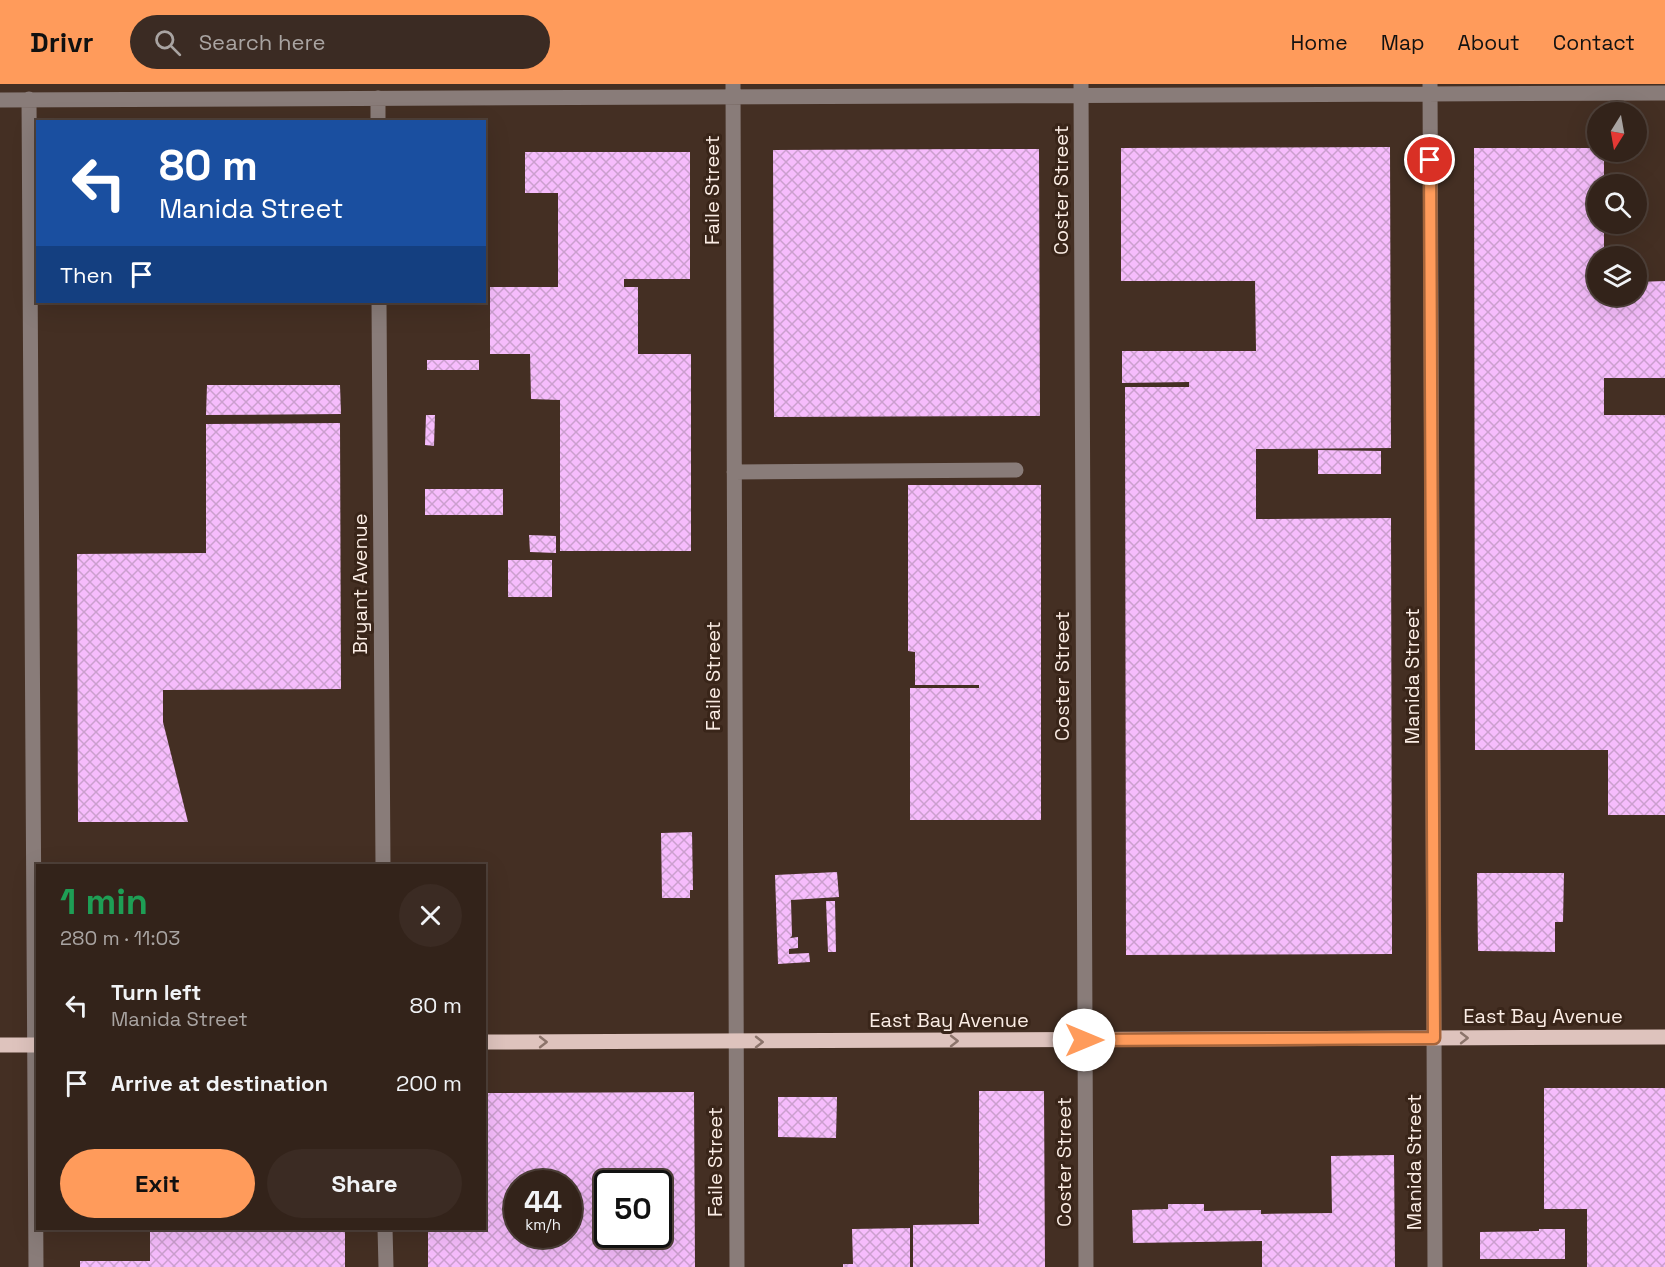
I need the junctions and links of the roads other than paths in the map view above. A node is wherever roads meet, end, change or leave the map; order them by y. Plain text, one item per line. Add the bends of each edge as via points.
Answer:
1 (1430, 89) edge
2 (1081, 90) edge
3 (343, 91) edge
4 (733, 91) edge
5 (1665, 93) edge
6 (378, 98) junction
7 (0, 99) edge
8 (29, 99) junction
9 (378, 120) edge
10 (379, 303) edge
11 (1016, 470) dead end
12 (734, 472) junction
13 (383, 864) edge
14 (36, 927) edge
15 (1665, 1037) edge
16 (1434, 1038) junction
17 (1084, 1040) junction
18 (486, 1042) edge
19 (735, 1042) junction
20 (0, 1045) edge
21 (36, 1045) edge
22 (36, 1230) edge
23 (385, 1230) edge
24 (36, 1267) edge
25 (386, 1267) edge
26 (737, 1267) edge
27 (1086, 1267) edge
28 (1436, 1267) edge

1 - 2 street
1 - 5 street
1 - 16 street, Manida Street
2 - 4 street
2 - 17 street, Coster Street
3 - 6 street
3 - 8 street
4 - 6 street
4 - 12 street, Faile Street
6 - 9 street
7 - 8 street
8 - 14 street
10 - 13 street, Bryant Avenue
11 - 12 street
12 - 19 street, Faile Street
16 -> 15 main road, East Bay Avenue
16 - 17 main road, East Bay Avenue
16 - 28 street, Manida Street
19 -> 17 main road, East Bay Avenue
17 - 27 street, Coster Street
18 -> 19 main road, East Bay Avenue
19 - 26 street, Faile Street
20 - 21 main road
22 - 24 street
23 - 25 street

